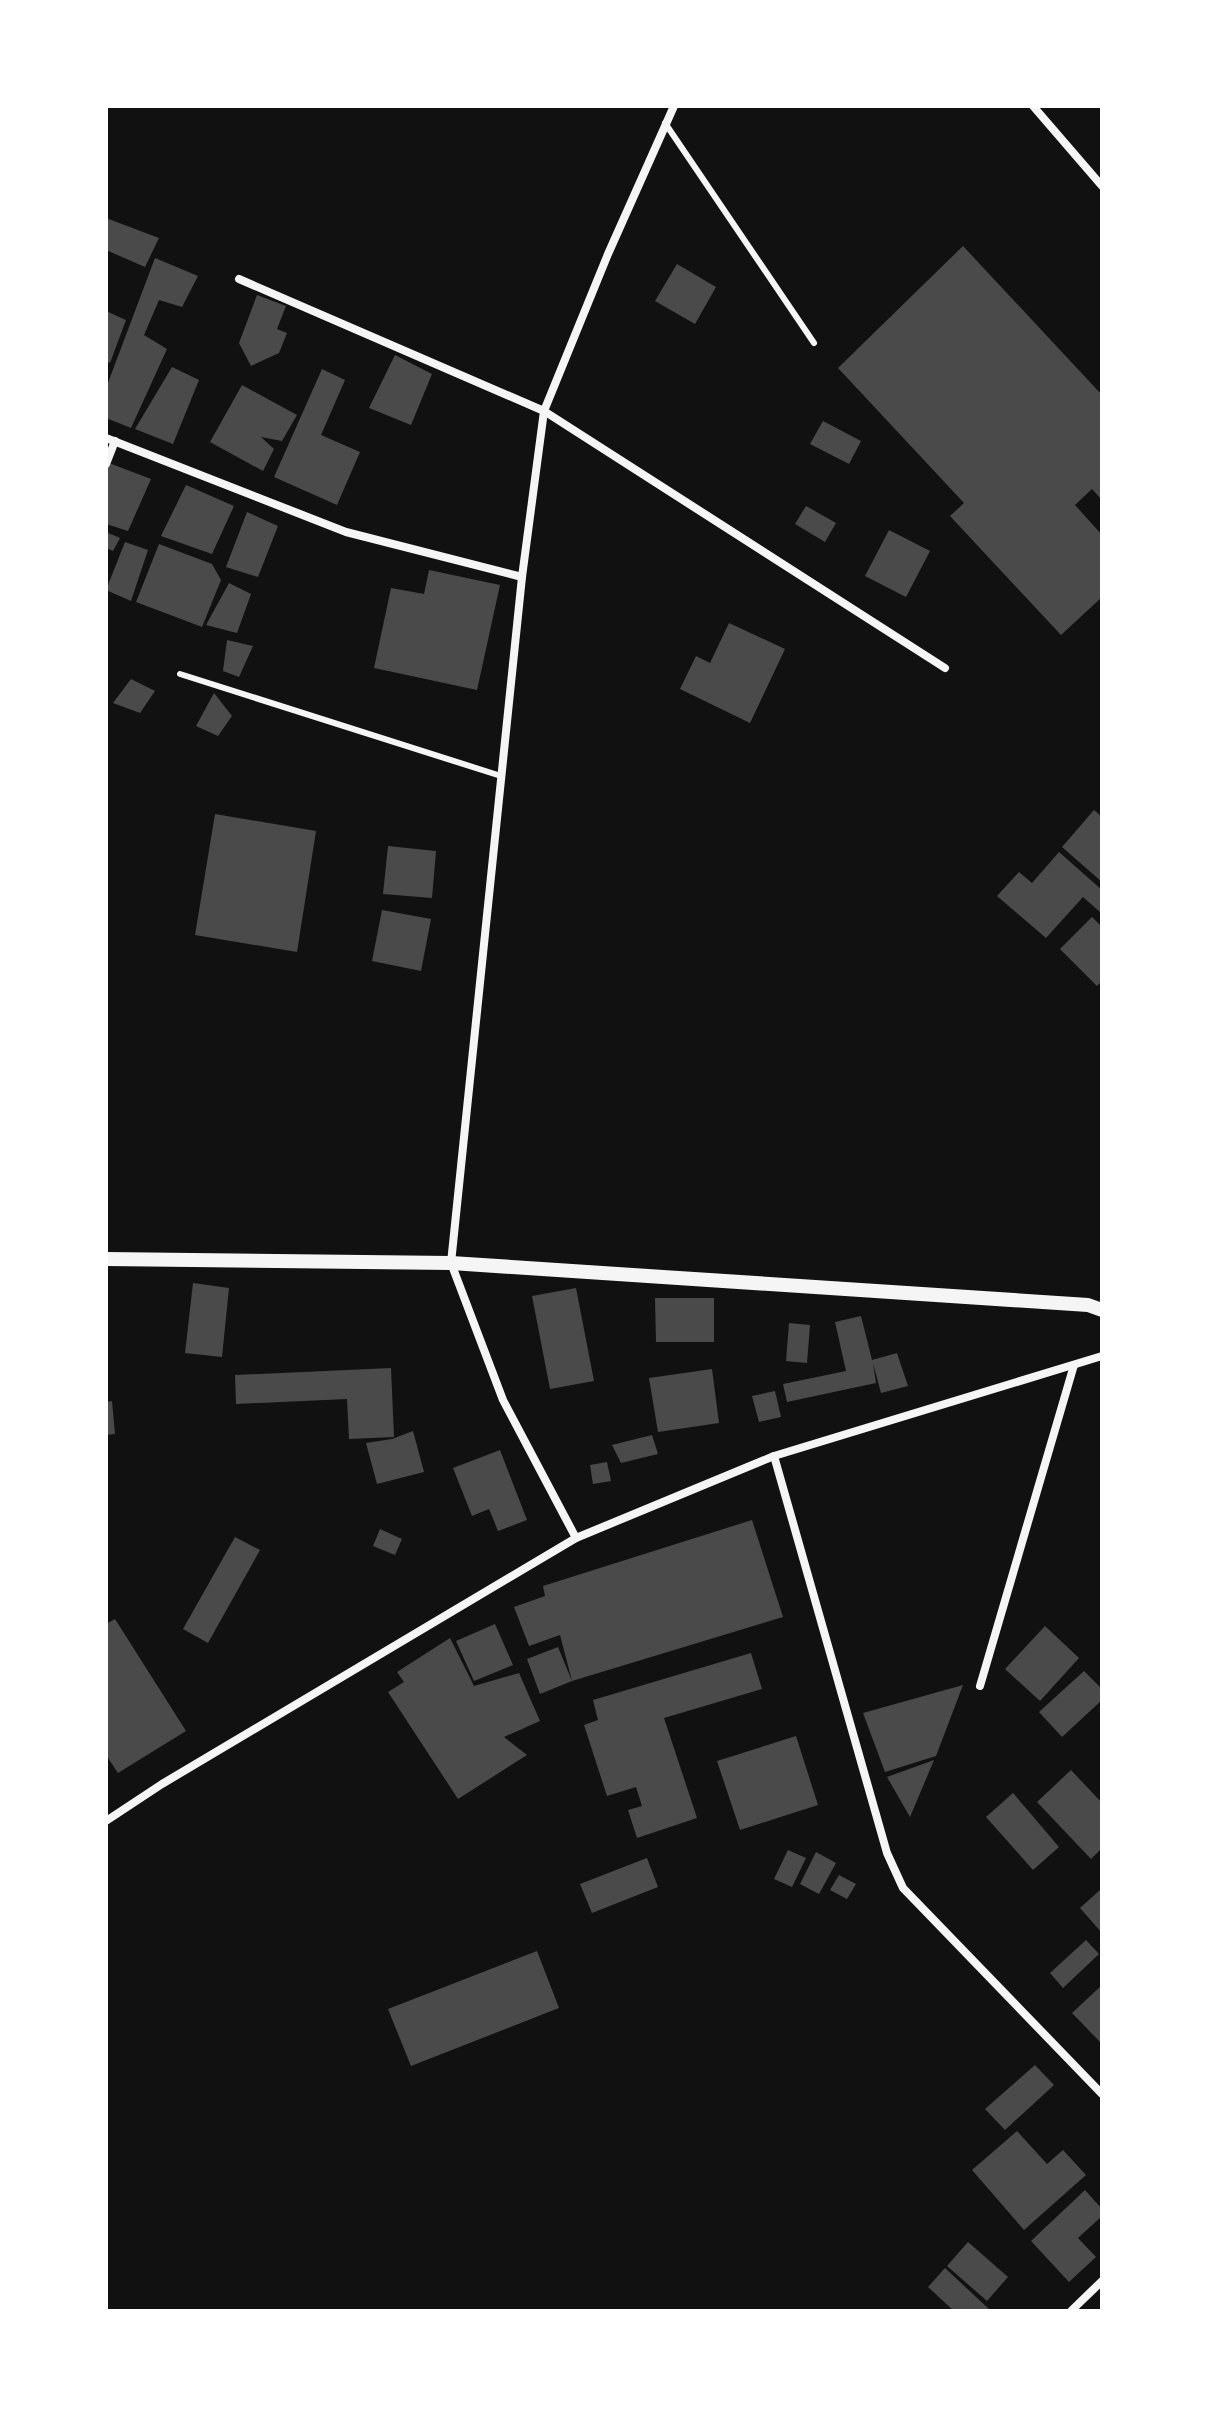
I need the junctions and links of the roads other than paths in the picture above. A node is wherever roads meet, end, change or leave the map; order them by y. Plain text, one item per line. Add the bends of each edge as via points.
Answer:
1 (674, 106) edge
2 (1033, 106) edge
3 (665, 123) junction
4 (1102, 186) edge
5 (239, 279) dead end
6 (814, 343) dead end
7 (544, 411) junction
8 (111, 440) edge
9 (106, 464) edge
10 (522, 577) junction
11 (945, 668) dead end
12 (180, 674) dead end
13 (501, 776) junction
14 (106, 1259) edge
15 (451, 1263) junction
16 (1102, 1310) edge
17 (1100, 1359) edge
18 (1074, 1365) junction
19 (774, 1456) junction
20 (576, 1538) junction
21 (980, 1686) dead end
22 (106, 1821) edge
23 (1102, 2094) edge
24 (1102, 2281) edge
25 (1071, 2311) edge

1 - 3 street
2 - 4 street
3 - 6 lane
3 - 7 street
5 - 7 street
7 - 10 street
7 - 11 street
8 - 9 street
8 - 10 street via 346,532
10 - 13 street
12 - 13 lane
13 - 15 street
14 - 15 street
15 - 16 street
15 - 20 street via 503,1400
17 - 18 street
18 - 19 street
18 - 21 street
19 - 20 street
19 - 23 street via 887,1853 903,1888
20 - 22 street
24 - 25 street

